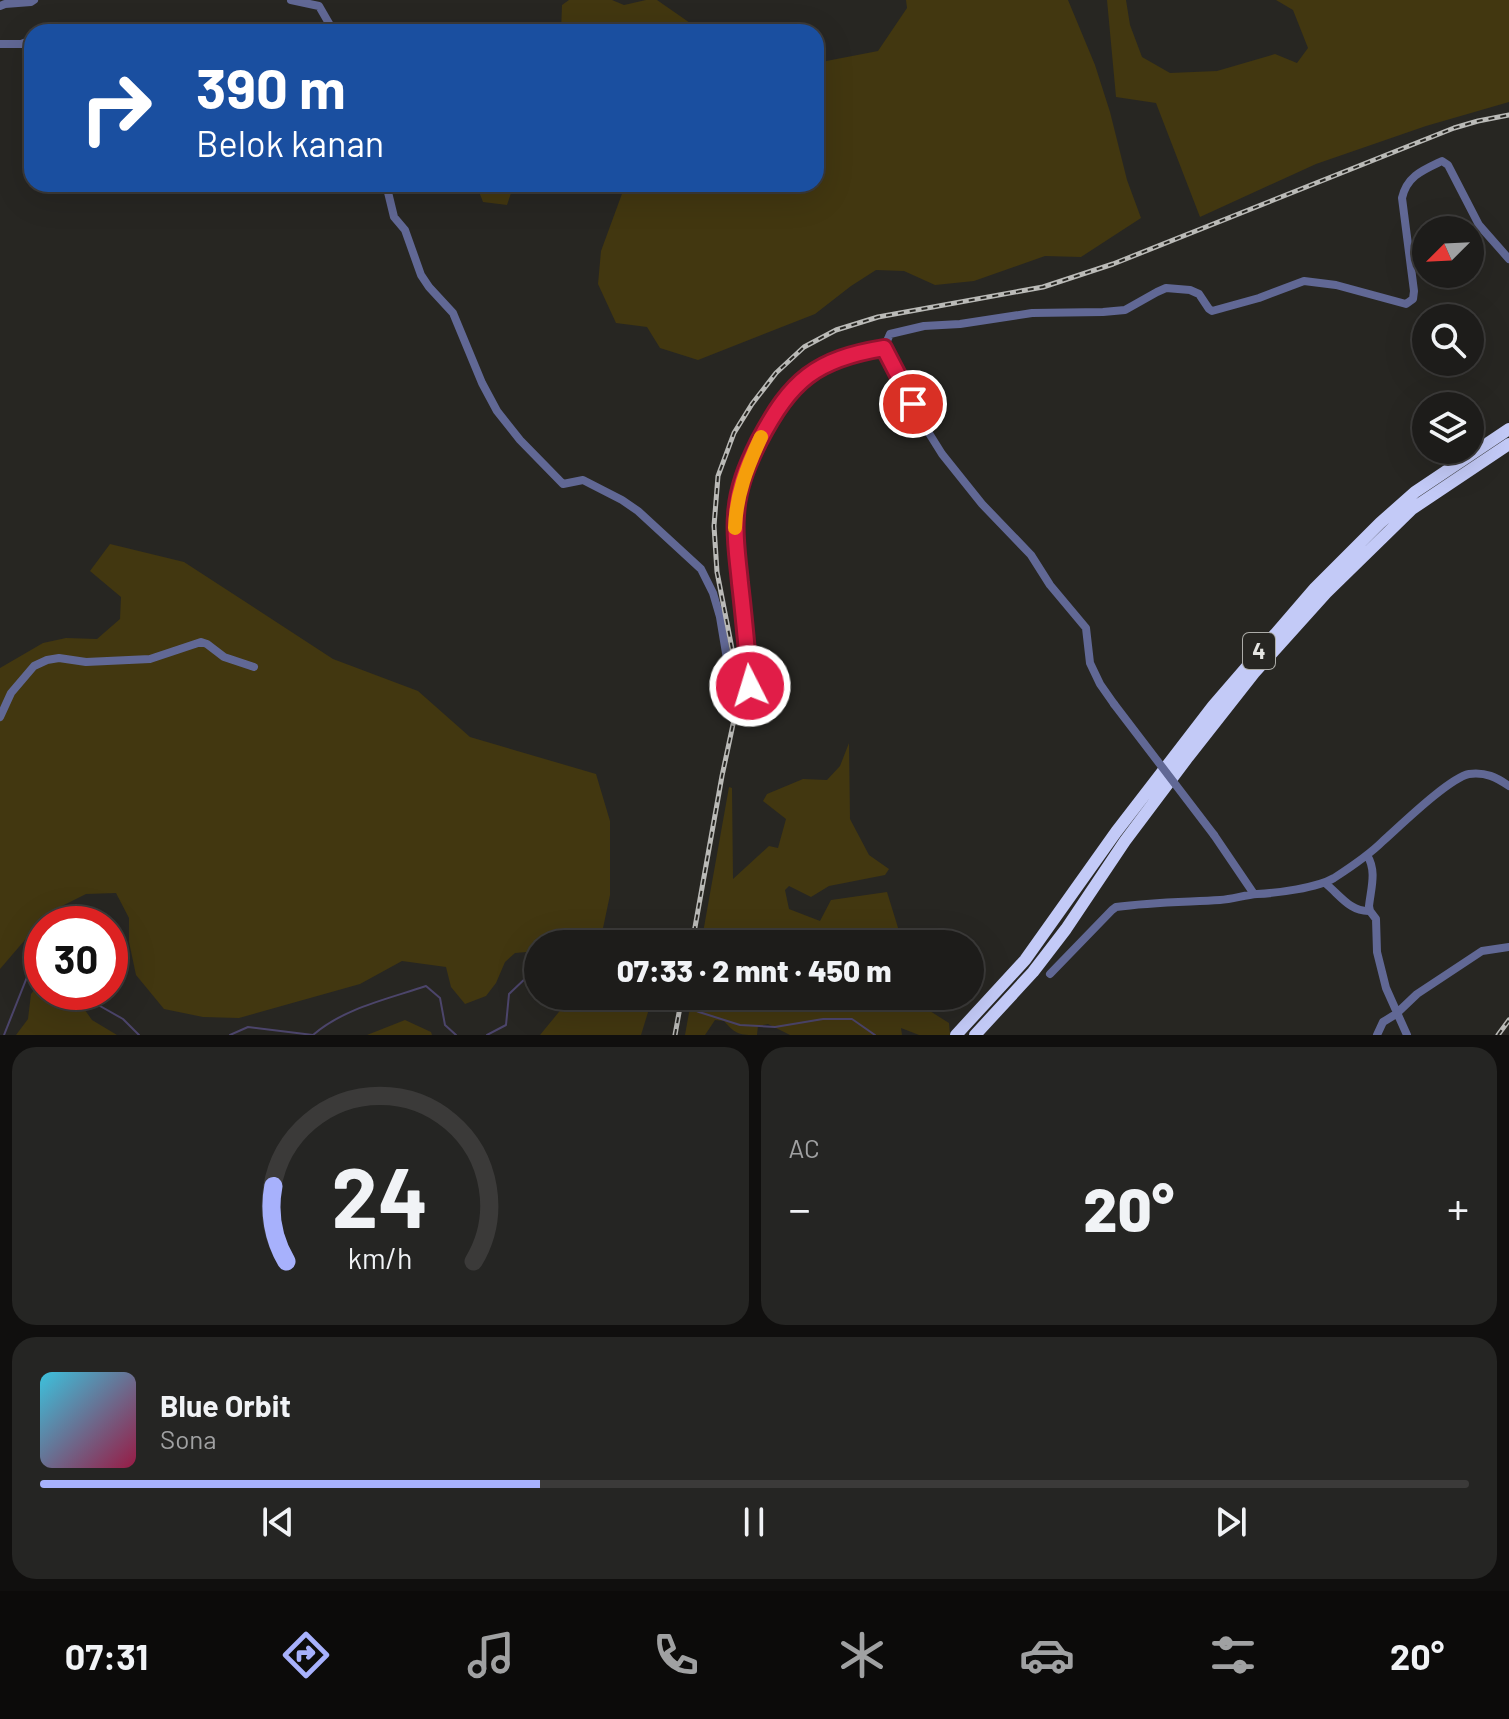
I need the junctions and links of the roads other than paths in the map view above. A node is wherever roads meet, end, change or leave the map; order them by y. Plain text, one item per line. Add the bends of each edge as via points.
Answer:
1 (34, 0) edge
2 (291, 0) edge
3 (0, 6) edge
4 (329, 24) edge
5 (24, 43) edge
6 (0, 44) edge
7 (388, 192) edge
8 (1509, 259) edge
9 (884, 348) junction
10 (1509, 429) edge
11 (1509, 444) edge
12 (254, 667) dead end
13 (0, 717) edge
14 (1509, 786) edge
15 (1367, 855) junction
16 (1325, 883) junction
17 (1254, 894) junction
18 (1370, 911) junction
19 (1509, 947) edge
20 (1050, 974) dead end
21 (1396, 1014) junction
22 (956, 1035) edge
23 (975, 1035) edge
24 (1377, 1035) edge
25 (1407, 1035) edge

1 - 3 street
2 - 4 street via 318,6
5 - 6 street
7 - 9 street via 421,275 453,313 500,416 564,485 583,480 622,500 701,569 720,617 732,714 746,714 750,701 735,532 750,459 774,412 796,385 831,362
8 - 9 street via 1481,228 1442,161 1413,177 1403,192 1414,296 1406,304 1304,281 1214,311 1199,294 1166,288 1125,310 1023,314 900,331 890,334
9 - 17 street, bridge via 942,454 1031,555 1086,628 1090,663 1100,684
10 - 22 highway, 4 via 1415,492 1315,588 1213,706 1025,960
11 - 23 highway, 4 via 1412,509 1326,593 1254,673 1033,972
12 - 13 street via 201,642 147,660 53,658 26,675
14 - 15 street via 1484,773 1466,774
15 - 16 street
15 - 18 street via 1373,876
16 - 17 street
16 - 18 street via 1353,909
17 - 20 street via 1116,907
18 - 21 street via 1376,919 1379,964
19 - 21 street via 1482,951
21 - 24 street via 1383,1022
21 - 25 street

